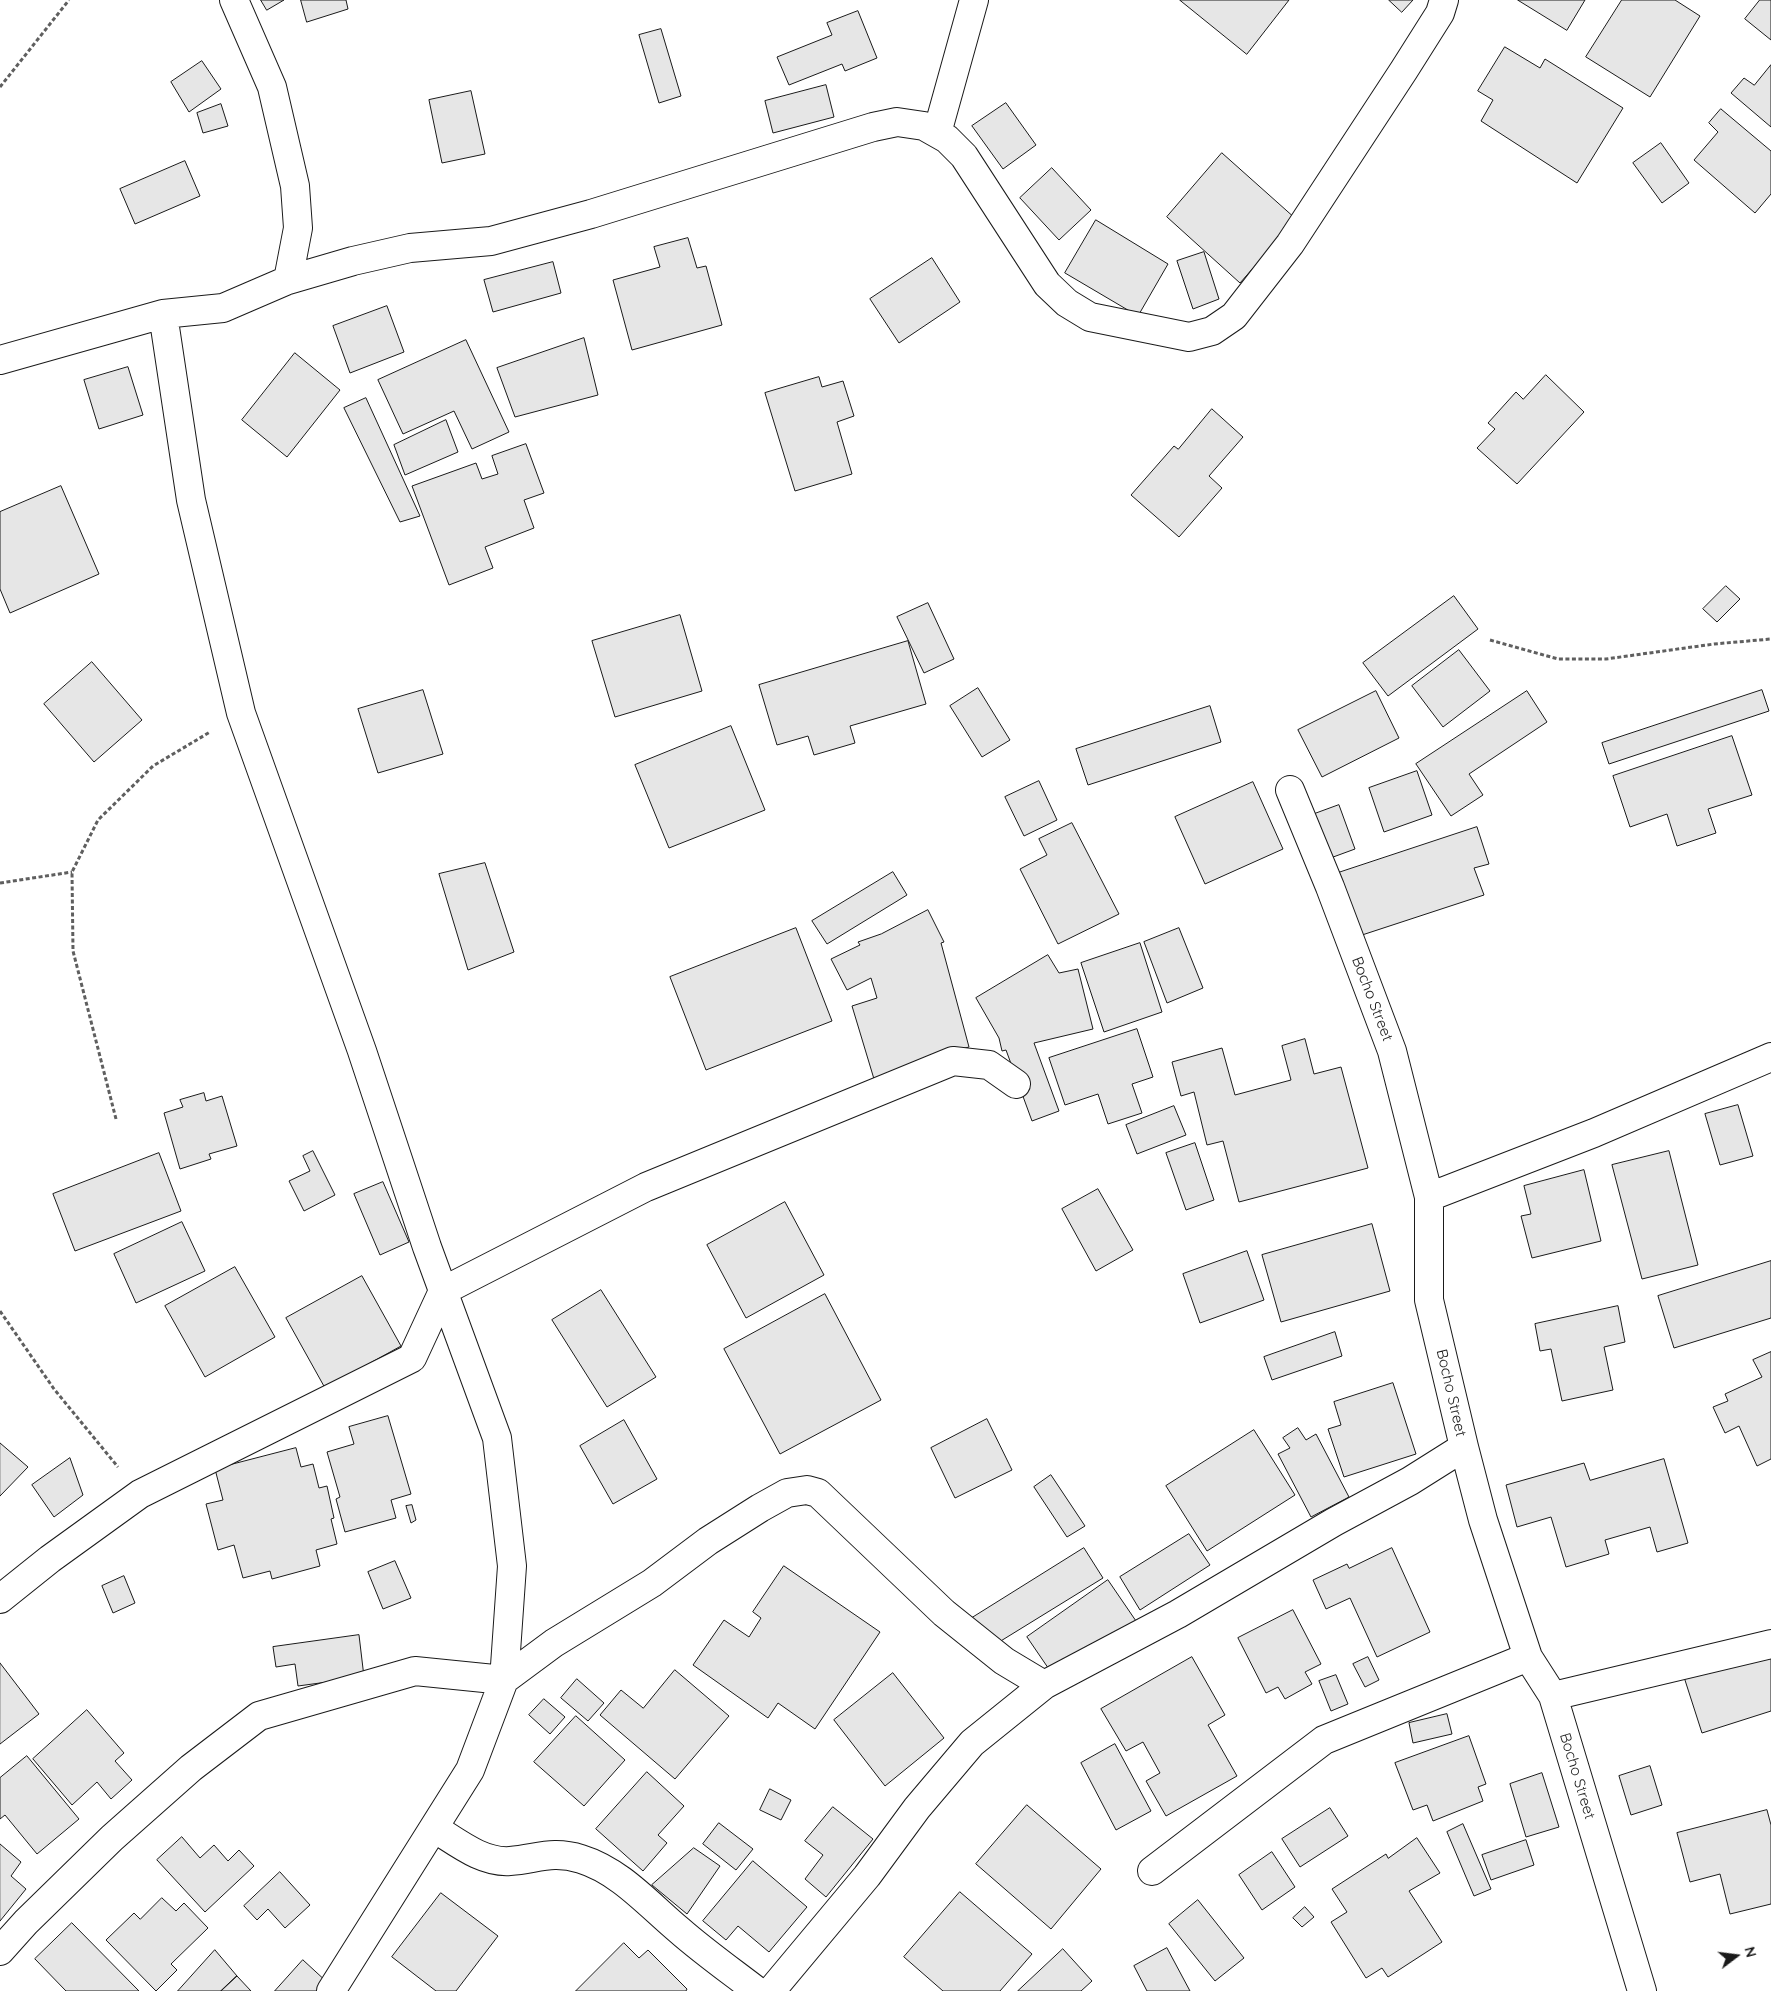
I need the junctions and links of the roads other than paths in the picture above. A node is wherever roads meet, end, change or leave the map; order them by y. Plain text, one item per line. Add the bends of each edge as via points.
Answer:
1 (234, 0) edge
2 (974, 0) edge
3 (1444, 0) edge
4 (937, 133) junction
5 (288, 280) junction
6 (164, 314) junction
7 (0, 360) edge
8 (1290, 790) dead end
9 (1771, 1056) edge
10 (1016, 1084) dead end
11 (1429, 1197) junction
12 (443, 1291) junction
13 (1464, 1447) junction
14 (0, 1600) edge
15 (1771, 1644) edge
16 (1528, 1657) junction
17 (504, 1680) junction
18 (1044, 1686) junction
19 (1553, 1696) junction
20 (434, 1828) junction
21 (1152, 1871) dead end
22 (0, 1952) edge
23 (334, 1990) edge
24 (757, 1991) edge
25 (771, 1991) edge
26 (1642, 1991) edge

1 - 5 street via 272,87 295,186 298,228
2 - 4 street
3 - 4 street via 1440,13 1290,244 1234,316 1201,335 1190,337 1090,317 1067,303 1048,284 964,156 948,139
4 - 5 street via 924,126 897,122 873,127 591,214 491,241 410,248
5 - 6 street via 223,308
6 - 7 street
6 - 12 street via 191,500 241,713 362,1051
8 - 11 street, Bocho Street via 1392,1051
9 - 11 street via 1594,1133
10 - 12 street via 989,1065 953,1061 646,1187
11 - 13 street, Bocho Street via 1429,1300
12 - 14 street via 412,1358 140,1494 50,1559
12 - 17 street via 497,1438 512,1566
13 - 16 street, Bocho Street via 1483,1520
13 - 18 street via 1178,1614
15 - 19 street
16 - 19 street, Bocho Street
16 - 21 street via 1324,1740
17 - 18 street via 554,1643 652,1583 708,1541 760,1508 788,1493 807,1490 818,1494 944,1613 1004,1661
17 - 20 street via 470,1770
17 - 22 street via 415,1671 259,1716 191,1768 112,1838
18 - 25 street via 972,1743
19 - 26 street, Bocho Street
20 - 23 street
20 - 24 street via 478,1855 508,1861 563,1854 601,1867

